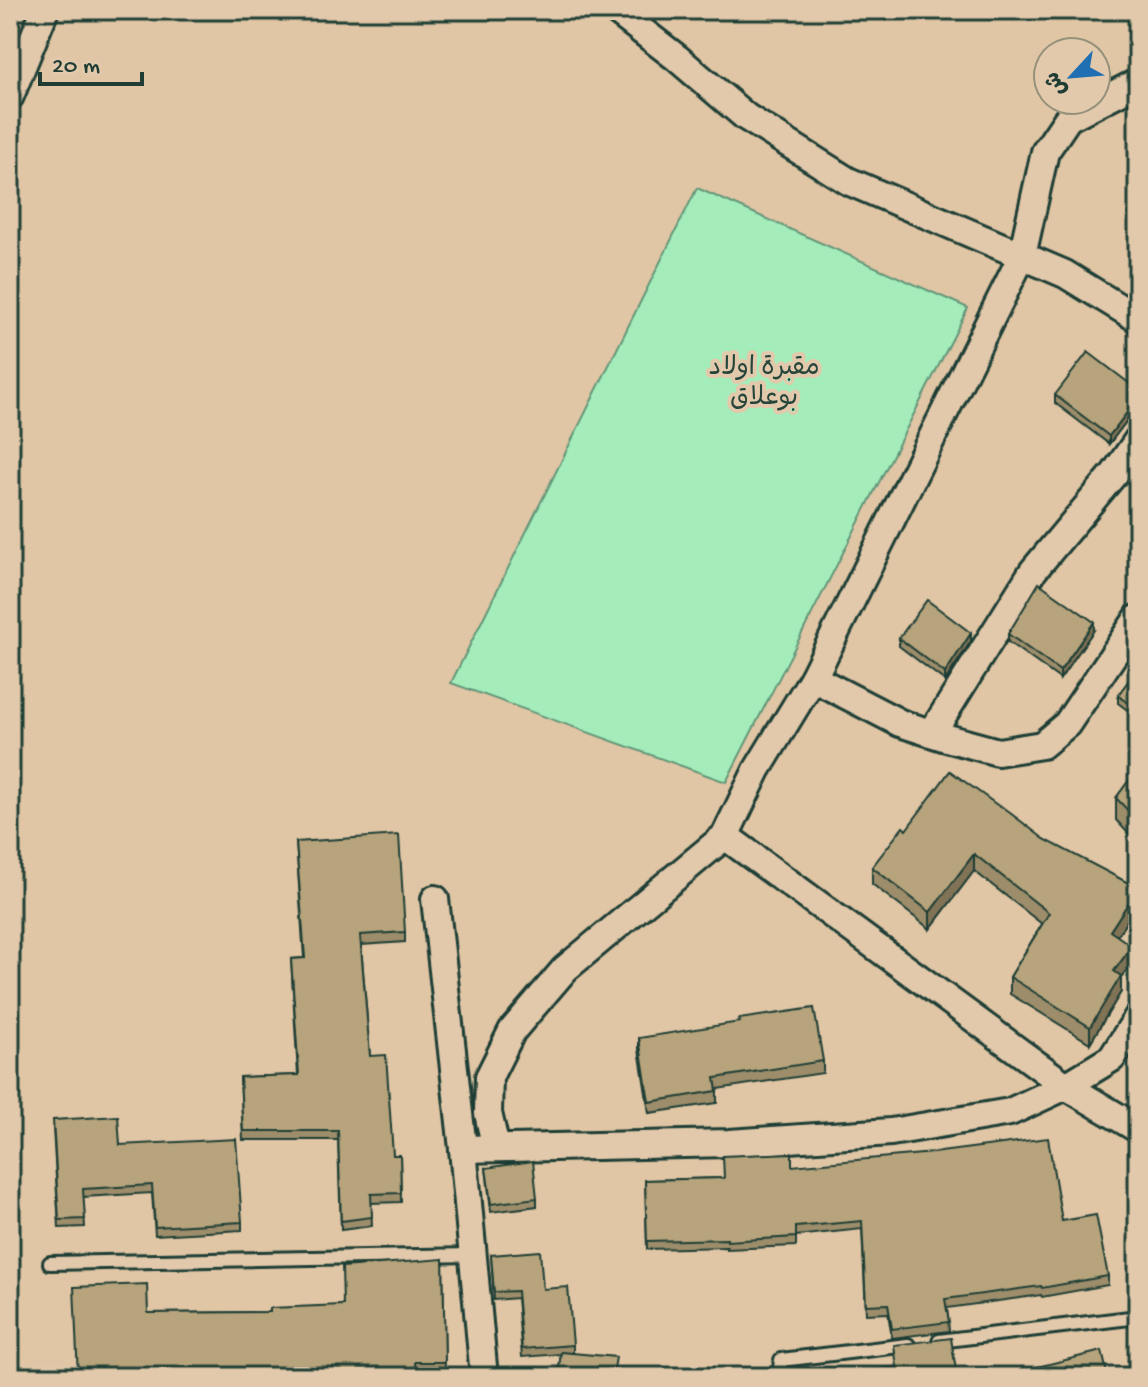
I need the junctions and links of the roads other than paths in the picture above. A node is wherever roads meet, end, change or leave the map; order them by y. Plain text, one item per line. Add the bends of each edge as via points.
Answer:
1 (45, 10) edge
2 (615, 10) edge
3 (1138, 82) edge
4 (10, 96) edge
5 (1022, 256) junction
6 (1138, 319) edge
7 (1138, 440) edge
8 (1138, 618) edge
9 (813, 678) junction
10 (932, 733) junction
11 (725, 836) junction
12 (435, 899) dead end
13 (1138, 1017) edge
14 (1066, 1086) junction
15 (1138, 1129) edge
16 (496, 1148) junction
17 (463, 1149) junction
18 (473, 1255) junction
19 (50, 1263) dead end
20 (1138, 1317) edge
21 (484, 1377) edge
22 (779, 1377) edge

1 - 4 street
2 - 5 street via 746,117 848,181
3 - 5 street via 1068,118 1045,152
5 - 6 street via 1065,274
5 - 9 street
7 - 10 street via 1033,571
8 - 10 street via 1067,724 1042,745 998,752
9 - 10 street via 900,723
9 - 11 street via 757,770
11 - 14 street
11 - 16 street via 565,969 512,1031 489,1077 488,1113
12 - 17 street
13 - 14 street via 1112,1058
14 - 15 street
14 - 16 street via 1010,1112 891,1132 729,1143
16 - 17 street
17 - 18 street
18 - 19 lane
18 - 21 street
20 - 22 lane via 781,1360

